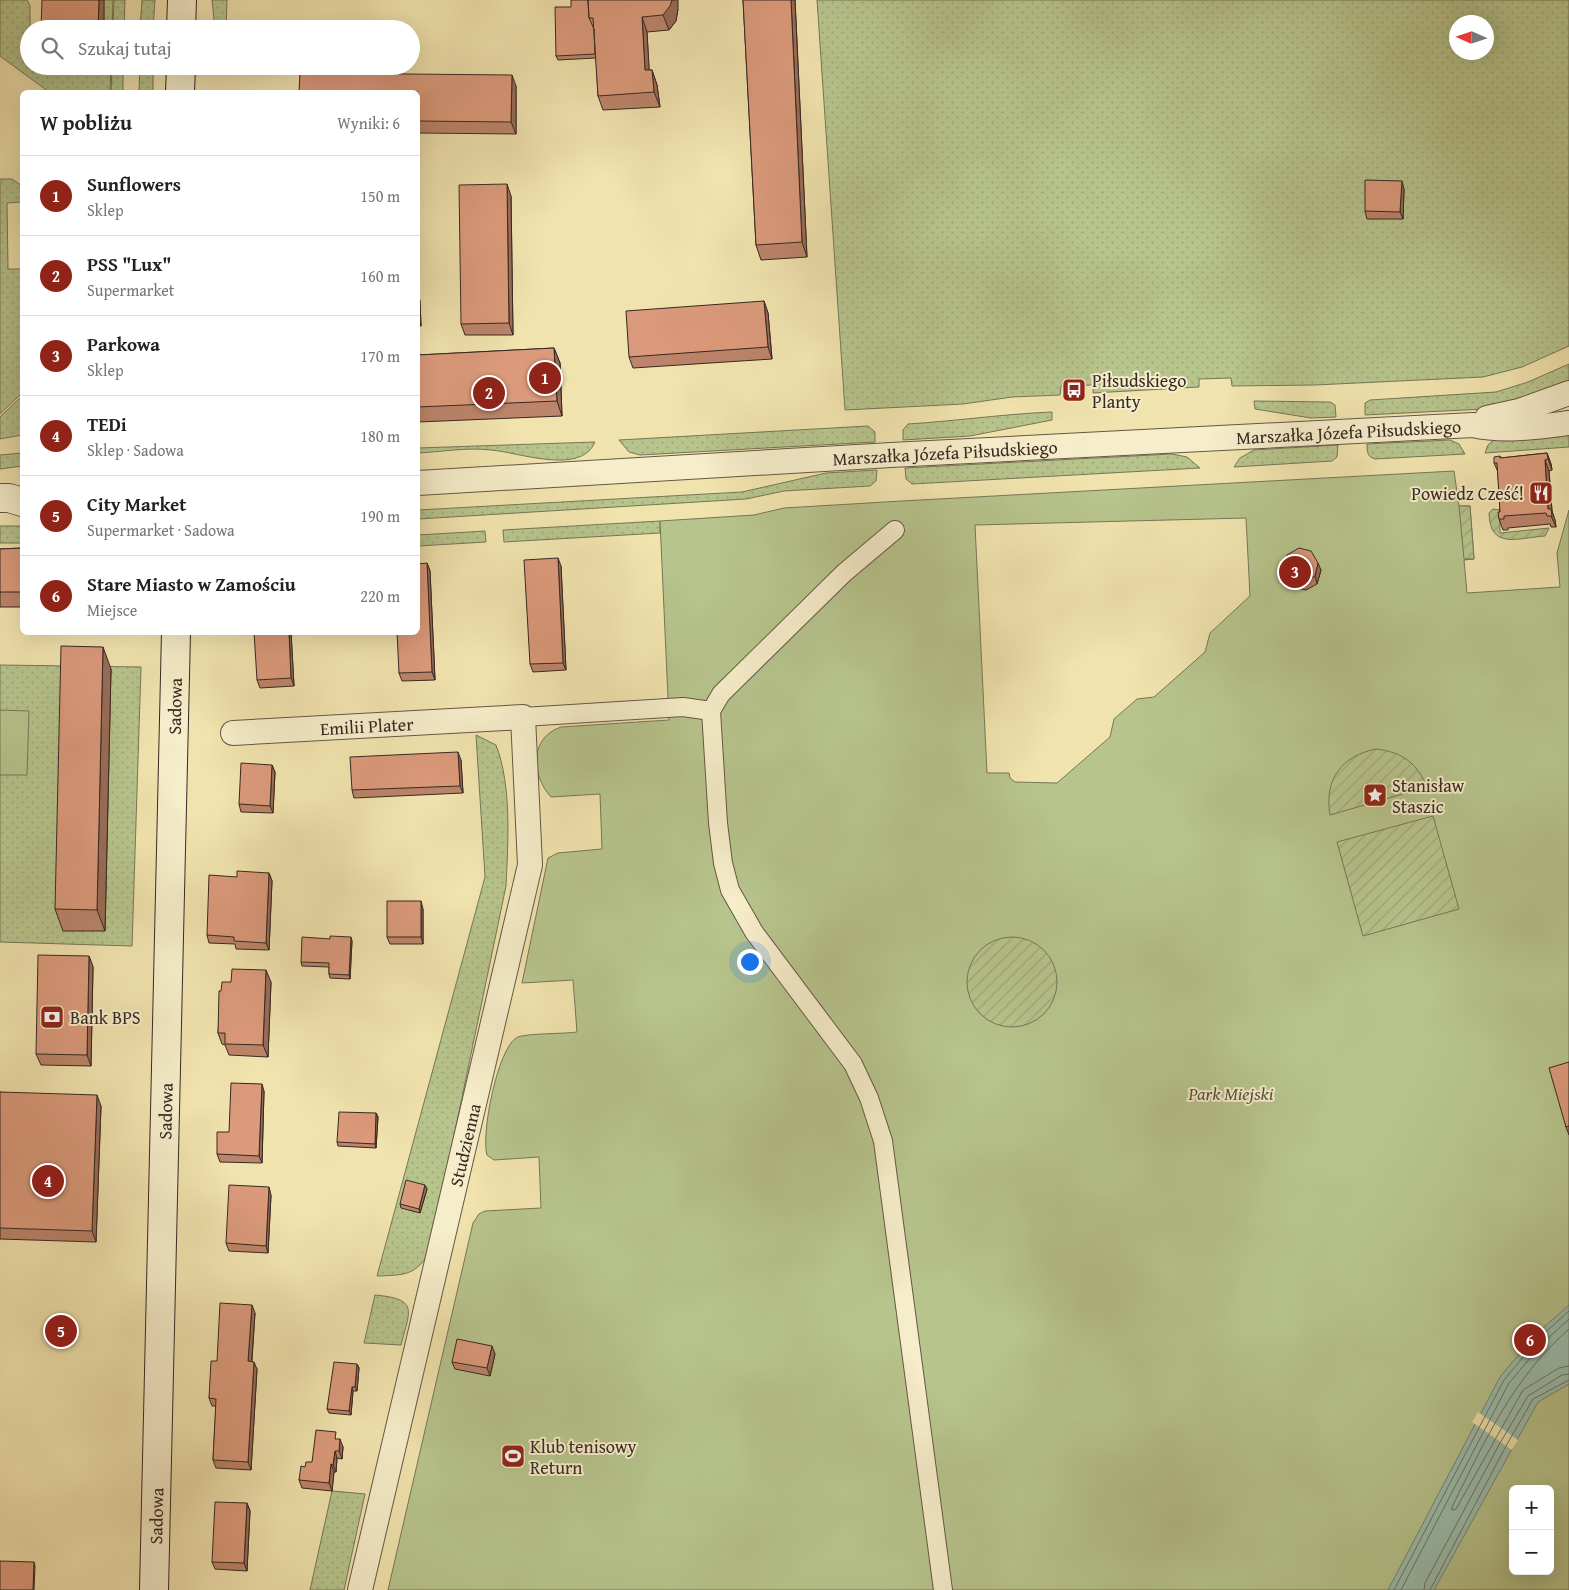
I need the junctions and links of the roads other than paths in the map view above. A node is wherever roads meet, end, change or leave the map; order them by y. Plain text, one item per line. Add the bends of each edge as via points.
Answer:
1 (182, 0) edge
2 (181, 20) edge
3 (181, 75) edge
4 (180, 90) edge
5 (1569, 393) edge
6 (1569, 424) edge
7 (1472, 425) junction
8 (420, 483) edge
9 (894, 530) dead end
10 (176, 635) edge
11 (711, 710) junction
12 (512, 718) junction
13 (233, 733) dead end
14 (154, 1590) edge
15 (360, 1590) edge
16 (943, 1590) edge

1 - 2 main road
3 - 4 main road
5 - 7 street, Marszałka Józefa Piłsudskiego
6 - 7 street, Marszałka Józefa Piłsudskiego via 1527,428
7 - 8 street, Marszałka Józefa Piłsudskiego
9 - 11 street via 844,573 734,681
10 - 14 main road, Sadowa
11 - 12 street via 683,707
11 - 16 street via 718,823 730,890 754,932 853,1064 869,1098 883,1142
12 - 13 street, Emilii Plater
12 - 15 street, Studzienna via 530,865

